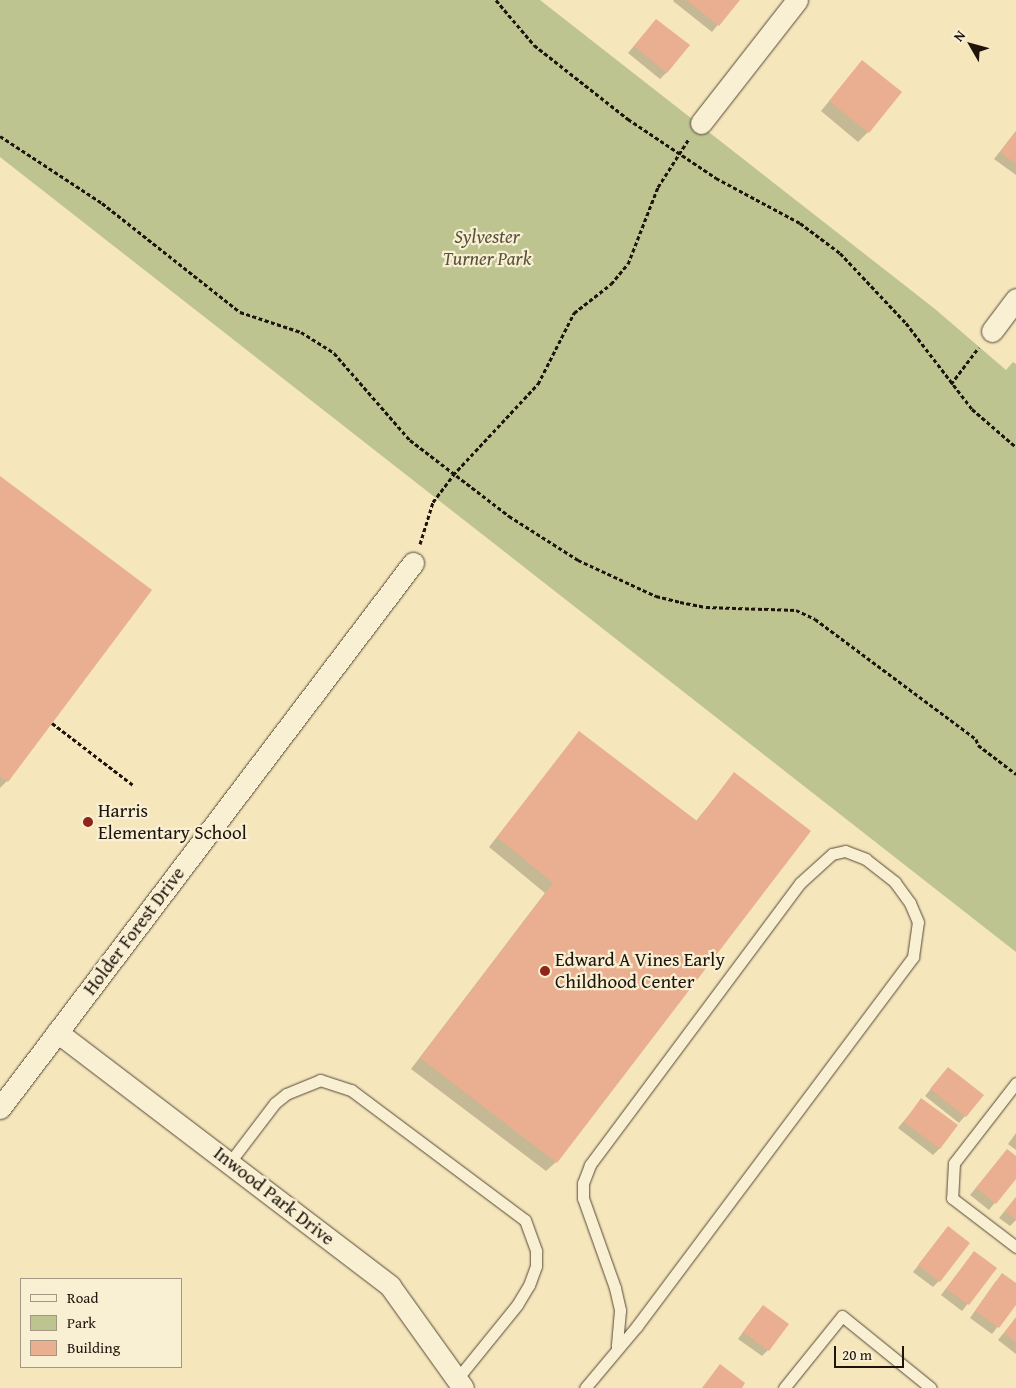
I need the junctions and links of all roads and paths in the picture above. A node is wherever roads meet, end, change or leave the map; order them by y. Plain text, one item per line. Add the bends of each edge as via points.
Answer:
1 (496, 0) edge
2 (797, 0) edge
3 (701, 123) joint
4 (0, 136) edge
5 (679, 152) junction
6 (1016, 300) edge
7 (992, 331) joint
8 (951, 384) junction
9 (1016, 447) edge
10 (453, 476) junction
11 (413, 563) joint
12 (52, 723) dead end
13 (1016, 774) edge
14 (133, 785) dead end
15 (56, 1032) junction
16 (1016, 1083) edge
17 (0, 1108) edge
18 (230, 1162) junction
19 (1016, 1247) edge
20 (617, 1346) junction
21 (460, 1384) edge
22 (585, 1388) edge
23 (784, 1388) edge
24 (931, 1388) edge

1 - 5 path via 534,45 628,119
2 - 3 street
3 - 5 path
4 - 10 path via 96,199 240,312 301,332 334,352 410,440
5 - 8 path via 716,178 800,223 840,253 906,323
5 - 10 path via 658,187 634,251 620,276 574,313 538,384
6 - 7 street
7 - 8 path
8 - 9 path via 972,410
10 - 11 path via 433,502
10 - 13 path via 578,560 656,596 706,607 796,610 815,619 976,739 978,745
11 - 15 street, Holder Forest Drive
12 - 14 path
15 - 17 street, Holder Forest Drive
15 - 18 street, Inwood Park Drive
16 - 19 lane via 954,1163 952,1198
18 - 21 street, Inwood Park Drive via 390,1286
18 - 21 lane via 275,1103 294,1090 320,1080 351,1090 525,1220 536,1251 536,1266 529,1285
20 - 20 lane via 637,1326 913,958 918,922 910,903 895,882 866,859 845,850 832,854 800,883 590,1165 583,1183 583,1198 615,1288 620,1310
20 - 22 lane
23 - 24 lane via 842,1316

